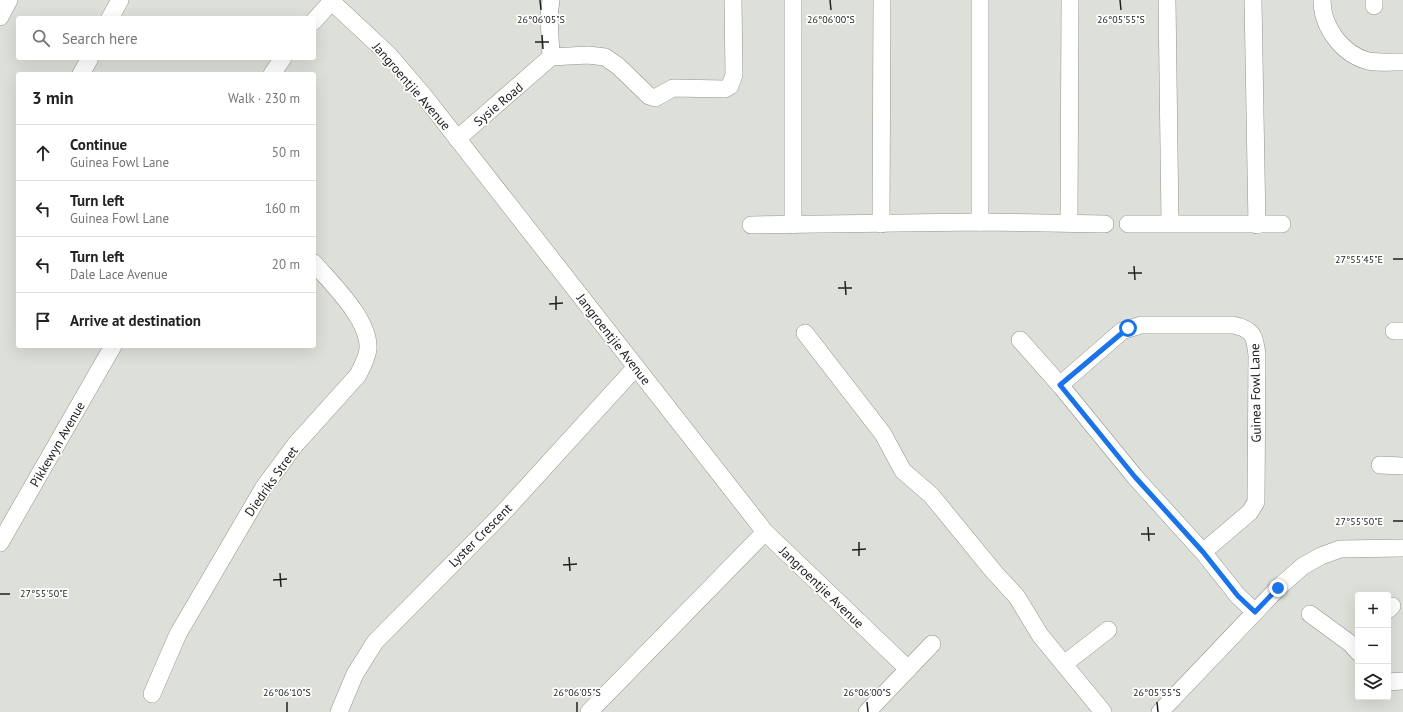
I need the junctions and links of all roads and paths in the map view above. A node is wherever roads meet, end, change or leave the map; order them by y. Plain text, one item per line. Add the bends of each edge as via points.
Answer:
1 (9, 0) edge
2 (120, 0) edge
3 (551, 0) edge
4 (733, 0) edge
5 (793, 0) edge
6 (882, 0) edge
7 (980, 0) edge
8 (1070, 0) edge
9 (1167, 0) edge
10 (1253, 0) edge
11 (1322, 0) edge
12 (330, 1) edge
13 (111, 16) edge
14 (0, 17) edge
15 (316, 18) edge
16 (551, 57) junction
17 (89, 60) edge
18 (282, 60) edge
19 (1403, 62) edge
20 (82, 72) edge
21 (273, 72) edge
22 (457, 139) junction
23 (980, 222) junction
24 (1069, 223) junction
25 (1170, 223) junction
26 (792, 224) junction
27 (881, 224) junction
28 (1105, 224) dead end
29 (1128, 224) dead end
30 (1282, 224) dead end
31 (751, 225) dead end
32 (1258, 225) junction
33 (316, 265) edge
34 (805, 333) dead end
35 (1020, 340) dead end
36 (112, 348) edge
37 (636, 367) junction
38 (1060, 385) junction
39 (1380, 465) dead end
40 (1403, 466) edge
41 (765, 532) junction
42 (0, 543) edge
43 (1403, 548) edge
44 (1203, 552) junction
45 (1255, 612) junction
46 (1310, 614) dead end
47 (1108, 630) dead end
48 (1355, 643) edge
49 (932, 644) dead end
50 (1064, 664) junction
51 (908, 669) junction
52 (1403, 681) edge
53 (1391, 682) edge
54 (152, 694) dead end
55 (339, 712) edge
56 (589, 712) edge
57 (867, 712) edge
58 (1103, 712) edge
59 (1160, 712) edge

1 - 14 street
2 - 13 street
3 - 16 street
4 - 16 street via 734,75 730,86 725,89 673,88 655,98 649,96 605,57
5 - 26 street
6 - 27 street
7 - 23 street
8 - 24 street
9 - 25 street
10 - 32 street
11 - 19 street via 1330,30 1352,54 1369,61
12 - 15 street
12 - 22 street, Jangroentjie Avenue via 389,55
16 - 22 street, Sysie Road
17 - 20 street
18 - 21 street
22 - 37 street, Jangroentjie Avenue
23 - 24 street
23 - 27 street
24 - 28 street
25 - 29 street
25 - 32 street
26 - 27 street
26 - 31 street
30 - 32 street
33 - 54 street, Diedriks Street via 358,317 365,330 368,350 364,364 358,375 277,468 264,487 178,634
34 - 50 street via 883,434 903,471 931,495 1017,597 1040,635
35 - 38 street
36 - 42 street, Pikkewyn Avenue
37 - 41 street, Jangroentjie Avenue
37 - 55 street, Lyster Crescent via 502,514 374,642 355,674
38 - 44 street via 1135,477
38 - 44 street, Guinea Fowl Lane via 1122,331 1134,326 1233,325 1251,333 1257,355 1256,502 1250,512
39 - 40 street
41 - 51 street, Jangroentjie Avenue
41 - 56 street
43 - 45 street via 1340,549 1321,556 1298,570
44 - 45 street via 1238,596
45 - 59 street
46 - 48 street
47 - 50 street
49 - 51 street
50 - 58 street
51 - 57 street
52 - 53 street

